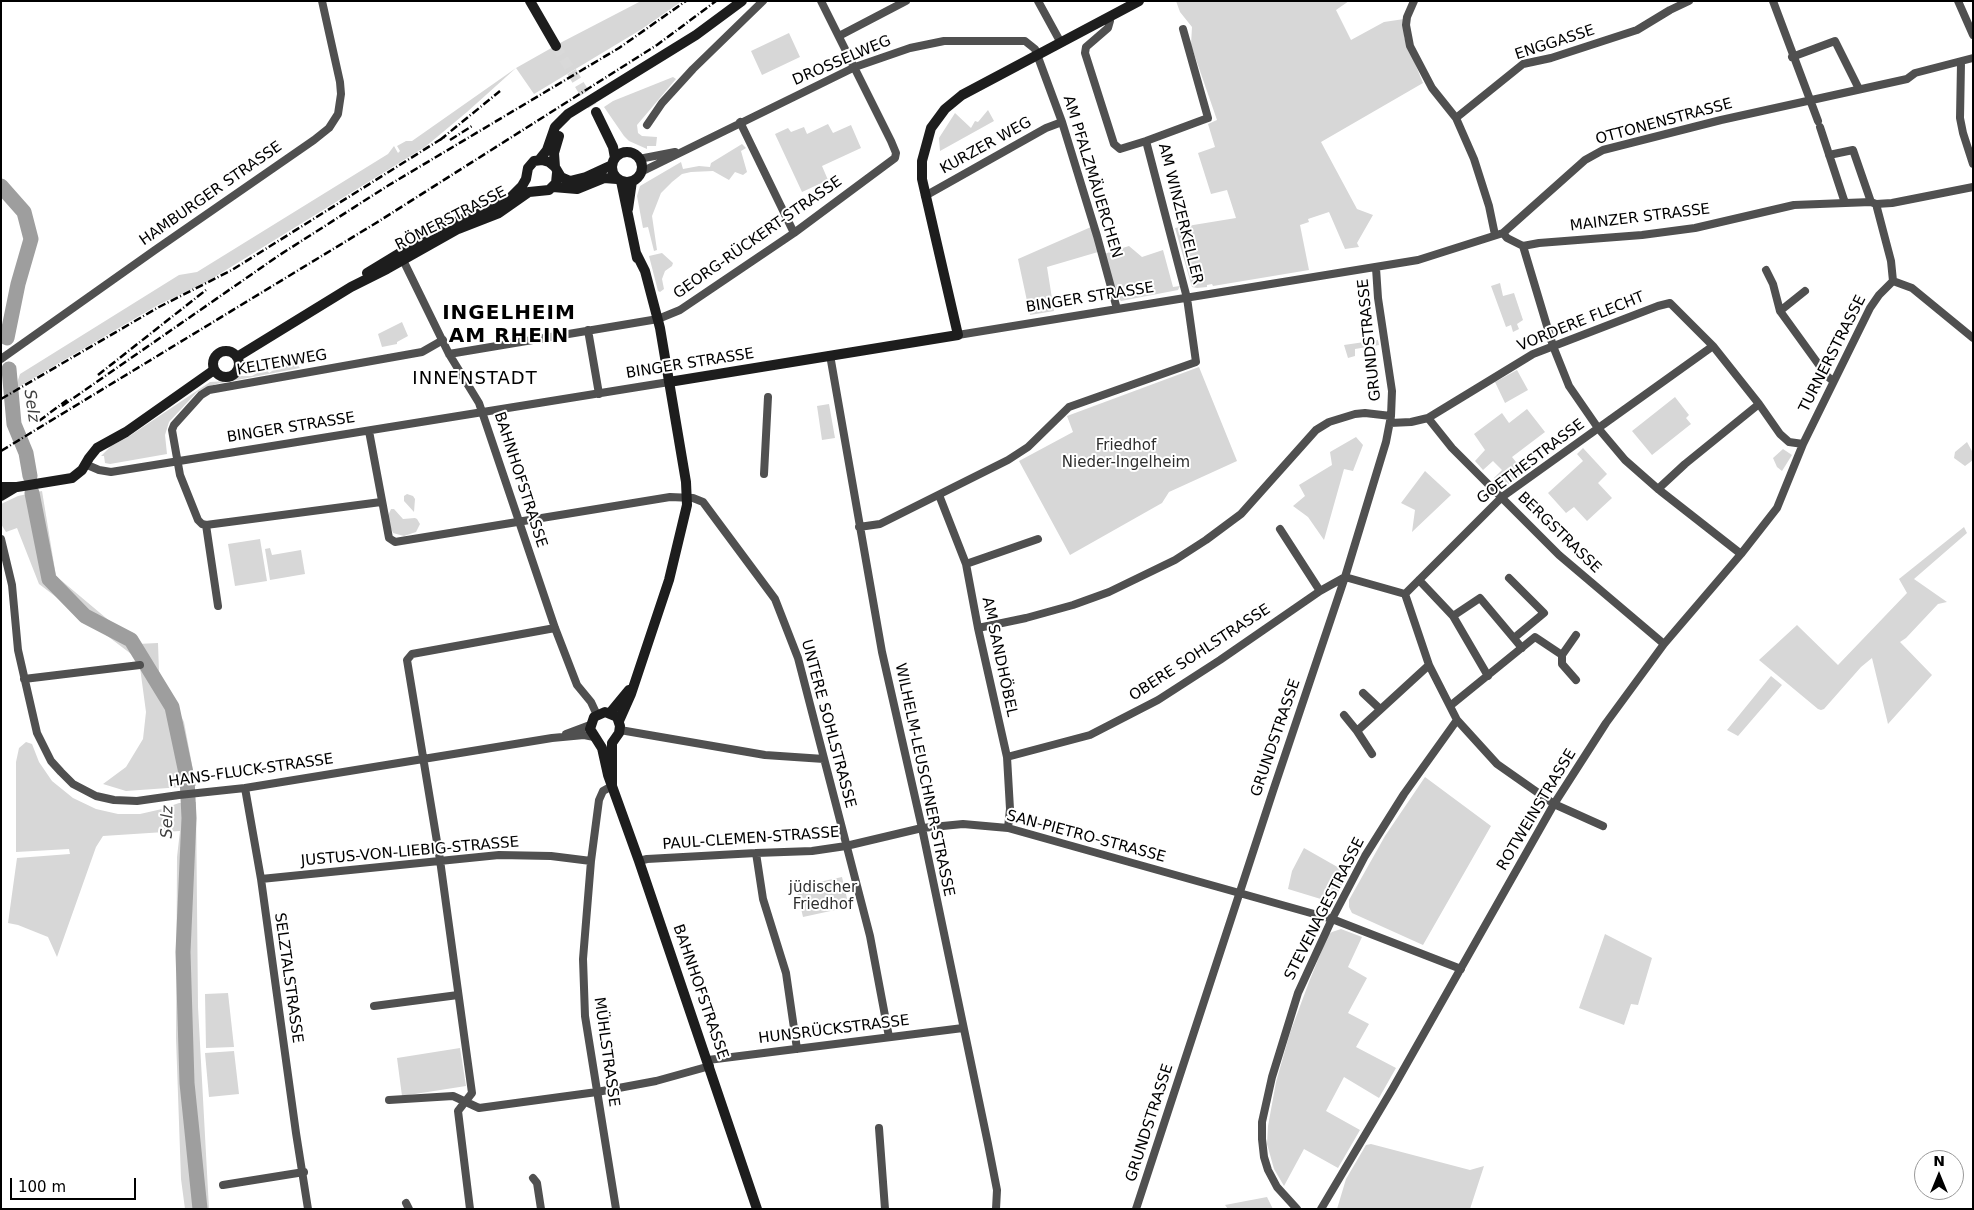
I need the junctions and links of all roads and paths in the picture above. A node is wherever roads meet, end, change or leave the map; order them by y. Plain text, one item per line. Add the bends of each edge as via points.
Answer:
1 (322, 1) edge
2 (530, 1) edge
3 (742, 1) edge
4 (763, 1) edge
5 (821, 1) edge
6 (906, 1) edge
7 (1038, 1) edge
8 (1139, 1) edge
9 (1414, 1) edge
10 (1689, 1) edge
11 (1772, 1) edge
12 (1958, 1) edge
13 (1108, 17) junction
14 (1183, 29) dead end
15 (1973, 35) edge
16 (839, 36) junction
17 (1061, 43) junction
18 (556, 46) tunnel mouth
19 (1037, 54) junction
20 (1792, 57) junction
21 (1973, 58) edge
22 (1961, 63) junction
23 (855, 67) junction
24 (1859, 88) junction
25 (1810, 100) junction
26 (573, 111) junction
27 (1456, 118) junction
28 (740, 122) junction
29 (1062, 122) junction
30 (647, 125) dead end
31 (1146, 141) junction
32 (691, 148) junction
33 (628, 153) junction
34 (1829, 155) junction
35 (639, 159) junction
36 (539, 160) junction
37 (613, 161) junction
38 (1973, 164) edge
39 (556, 170) junction
40 (641, 172) junction
41 (526, 179) junction
42 (619, 180) junction
43 (632, 181) junction
44 (553, 187) junction
45 (1973, 187) edge
46 (537, 190) junction
47 (925, 196) junction
48 (1845, 203) junction
49 (1873, 203) junction
50 (628, 217) junction
51 (794, 234) junction
52 (1499, 234) junction
53 (1523, 246) junction
54 (403, 260) junction
55 (1376, 268) junction
56 (1766, 270) dead end
57 (1893, 281) junction
58 (351, 287) junction
59 (1805, 291) dead end
60 (1187, 298) junction
61 (1117, 309) junction
62 (1780, 311) junction
63 (658, 319) junction
64 (588, 330) junction
65 (958, 335) junction
66 (1973, 338) edge
67 (443, 340) junction
68 (1553, 346) junction
69 (1713, 346) junction
70 (449, 354) junction
71 (830, 355) junction
72 (237, 357) junction
73 (1, 359) edge
74 (214, 370) junction
75 (1833, 381) junction
76 (669, 382) junction
77 (598, 394) junction
78 (768, 397) dead end
79 (1759, 404) junction
80 (482, 412) junction
81 (1428, 418) junction
82 (1390, 419) junction
83 (1598, 428) junction
84 (369, 431) junction
85 (1803, 444) junction
86 (176, 461) junction
87 (85, 464) junction
88 (764, 474) dead end
89 (1, 487) edge
90 (17, 487) junction
91 (1658, 489) junction
92 (939, 495) junction
93 (1, 496) edge
94 (1502, 497) junction
95 (687, 498) junction
96 (381, 502) junction
97 (518, 522) junction
98 (206, 525) junction
99 (859, 527) junction
100 (1280, 529) dead end
101 (1038, 539) dead end
102 (2, 543) edge
103 (1741, 554) junction
104 (966, 564) junction
105 (1345, 577) junction
106 (1509, 578) dead end
107 (1419, 580) junction
108 (1320, 591) junction
109 (1405, 594) junction
110 (218, 606) dead end
111 (1453, 616) junction
112 (555, 628) junction
113 (978, 628) junction
114 (1576, 635) dead end
115 (1514, 638) junction
116 (1664, 644) junction
117 (1522, 648) junction
118 (1562, 654) junction
119 (140, 665) dead end
120 (1429, 665) junction
121 (1488, 676) junction
122 (24, 679) junction
123 (1576, 680) dead end
124 (634, 682) junction
125 (1363, 693) dead end
126 (1450, 706) junction
127 (1380, 709) junction
128 (610, 713) junction
129 (597, 714) junction
130 (1344, 715) dead end
131 (1457, 720) junction
132 (590, 725) junction
133 (619, 726) junction
134 (1357, 731) junction
135 (552, 738) junction
136 (596, 738) junction
137 (614, 739) junction
138 (1372, 754) dead end
139 (1007, 757) junction
140 (424, 759) junction
141 (824, 759) junction
142 (612, 786) junction
143 (245, 788) junction
144 (1554, 804) junction
145 (1603, 826) dead end
146 (922, 828) junction
147 (1008, 828) junction
148 (846, 846) junction
149 (756, 853) junction
150 (440, 860) junction
151 (591, 861) junction
152 (640, 861) junction
153 (261, 879) junction
154 (1240, 894) junction
155 (1332, 919) junction
156 (1461, 969) junction
157 (458, 995) junction
158 (374, 1006) dead end
159 (962, 1028) junction
160 (889, 1037) junction
161 (797, 1049) junction
162 (709, 1063) junction
163 (597, 1092) junction
164 (389, 1100) dead end
165 (465, 1102) junction
166 (879, 1128) dead end
167 (304, 1172) junction
168 (533, 1178) dead end
169 (223, 1185) dead end
170 (308, 1209) edge
171 (470, 1209) edge
172 (541, 1209) edge
173 (616, 1209) edge
174 (758, 1209) edge
175 (886, 1209) edge
176 (996, 1209) edge
177 (1136, 1209) edge
178 (1297, 1209) edge
179 (1321, 1209) edge

1 - 73 street, HAMBURGER STRASSE via 341,94 338,114 329,128
2 - 18 main road
3 - 26 main road via 696,35
4 - 30 street via 693,69
5 - 16 street
6 - 16 street
7 - 17 street
8 - 13 main road
9 - 27 street via 1406,25 1410,46 1432,88
10 - 27 street, ENGGASSE via 1637,30 1523,64
11 - 20 street
12 - 15 street
13 - 17 main road
13 - 31 street via 1110,25 1086,47 1084,53 1116,147 1123,149
14 - 31 street, AM WINZERKELLER via 1208,118
16 - 23 street
17 - 19 main road
19 - 23 street, DROSSELWEG via 1031,45 1020,40 944,41 910,48
19 - 29 street, AM PFALZMÄUERCHEN
19 - 47 main road via 962,95 937,118 922,161
20 - 24 street via 1835,41
20 - 25 street
21 - 22 street, OTTONENSTRASSE
22 - 24 street, OTTONENSTRASSE via 1915,73 1907,79
22 - 38 street via 1960,118
23 - 28 street, DROSSELWEG
23 - 51 street, GEORG-RÜCKERT-STRASSE via 896,156
24 - 25 street, OTTONENSTRASSE
25 - 34 street
25 - 52 street, OTTONENSTRASSE via 1603,150 1585,160
26 - 36 main road, RÖMERSTRASSE via 559,122
26 - 39 main road via 562,127 555,148
27 - 52 street via 1474,159
28 - 32 street, DROSSELWEG
28 - 51 street
29 - 47 street, KURZER WEG
29 - 61 street, AM PFALZMÄUERCHEN
31 - 60 street, AM WINZERKELLER
32 - 35 street, DROSSELWEG
32 - 40 street, DROSSELWEG
33 - 35 main road
33 - 37 main road via 620,154
33 - 37 main road via 598,115 613,147
34 - 48 street
34 - 49 street via 1854,150
35 - 40 main road
36 - 39 main road via 547,161
36 - 41 main road, RÖMERSTRASSE via 529,166
37 - 39 main road via 604,170 575,180 565,180
37 - 42 main road via 612,172
39 - 44 main road
40 - 43 main road
41 - 46 main road
41 - 58 main road, RÖMERSTRASSE via 520,190 508,200 424,237 383,262
42 - 43 main road
42 - 44 main road, RÖMERSTRASSE via 608,178 577,189
42 - 50 main road, BAHNHOFSTRASSE
43 - 50 main road
44 - 46 main road, RÖMERSTRASSE
45 - 49 street, MAINZER STRASSE via 1892,203
46 - 54 main road, RÖMERSTRASSE via 499,213 462,226
47 - 65 main road
48 - 49 street, MAINZER STRASSE
48 - 53 street, MAINZER STRASSE via 1794,205 1695,228
49 - 57 street via 1891,262
50 - 63 main road, BAHNHOFSTRASSE
51 - 63 street, GEORG-RÜCKERT-STRASSE via 680,310
52 - 53 street
52 - 55 street via 1418,260
53 - 68 street
54 - 58 main road, RÖMERSTRASSE
54 - 67 street, BAHNHOFSTRASSE
55 - 60 street, BINGER STRASSE
55 - 82 street, GRUNDSTRASSE via 1392,391
56 - 62 street
57 - 66 street via 1912,288
57 - 75 street, TURNERSTRASSE via 1870,308
58 - 72 main road, RÖMERSTRASSE
59 - 62 street
60 - 61 street, BINGER STRASSE
60 - 92 street, AM WINZERKELLER via 1196,362 1069,407 1015,456
61 - 65 street, BINGER STRASSE
62 - 75 street
63 - 64 street, GEORG-RÜCKERT-STRASSE
63 - 76 main road, BAHNHOFSTRASSE
64 - 70 street, GEORG-RÜCKERT-STRASSE
64 - 77 street
65 - 71 main road, BINGER STRASSE
67 - 70 street, BAHNHOFSTRASSE
67 - 86 street, KELTENWEG via 422,352 205,392 174,425
68 - 69 street, VORDERE FLECHT via 1670,303
68 - 81 street, VORDERE FLECHT via 1517,362
68 - 83 street via 1569,386
69 - 79 street
69 - 83 street, GOETHESTRASSE
70 - 80 street, BAHNHOFSTRASSE
71 - 76 main road, BINGER STRASSE
71 - 99 street, WILHELM-LEUSCHNER-STRASSE
72 - 74 main road via 226,351 219,354 213,363
72 - 74 main road via 239,365 233,375 225,377
74 - 87 main road via 126,432 97,448
75 - 85 street, TURNERSTRASSE
76 - 77 street, BINGER STRASSE
76 - 95 main road, BAHNHOFSTRASSE
77 - 80 street, BINGER STRASSE
78 - 88 street
79 - 85 street via 1780,434 1789,442
79 - 91 street
80 - 84 street, BINGER STRASSE
80 - 97 street, BAHNHOFSTRASSE
81 - 82 street via 1411,422
81 - 94 street, BERGSTRASSE via 1452,448
82 - 105 street, GRUNDSTRASSE via 1377,475
82 - 113 street via 1355,414 1316,430 1241,514 1175,560 1109,592 1073,605
83 - 91 street via 1625,460
83 - 94 street, GOETHESTRASSE
84 - 86 street, BINGER STRASSE
84 - 96 street
85 - 103 street, ROTWEINSTRASSE via 1777,508
86 - 87 street, BINGER STRASSE via 112,472
86 - 98 street, KELTENWEG via 198,520
87 - 90 main road via 72,478
89 - 90 main road
90 - 93 main road
91 - 103 street
92 - 99 street via 880,524
92 - 104 street, AM SANDHÖBEL
94 - 107 street, GOETHESTRASSE
94 - 116 street, BERGSTRASSE via 1559,556
95 - 97 street via 670,497
95 - 124 main road, BAHNHOFSTRASSE via 669,580
95 - 141 street, UNTERE SOHLSTRASSE via 703,502 775,599 798,658
96 - 97 street via 389,538 395,542
96 - 98 street
97 - 112 street, BAHNHOFSTRASSE
98 - 110 street
99 - 146 street, WILHELM-LEUSCHNER-STRASSE via 882,652
100 - 108 street
101 - 104 street
102 - 122 street, HANS-FLUCK-STRASSE via 11,578
103 - 116 street, ROTWEINSTRASSE
104 - 113 street, AM SANDHÖBEL
105 - 108 street, OBERE SOHLSTRASSE
105 - 109 street
105 - 154 street, GRUNDSTRASSE
106 - 115 street via 1544,613
107 - 109 street, GOETHESTRASSE
107 - 111 street
108 - 139 street, OBERE SOHLSTRASSE via 1158,700 1090,735
109 - 120 street
111 - 115 street via 1480,598
111 - 121 street
112 - 129 street, BAHNHOFSTRASSE via 577,685
112 - 140 street via 408,656
113 - 139 street, AM SANDHÖBEL
114 - 118 street
115 - 117 street
116 - 144 street, ROTWEINSTRASSE via 1606,723
117 - 118 street via 1535,637
117 - 121 street
118 - 123 street via 1562,664
119 - 122 street
120 - 126 street
120 - 127 street
121 - 126 street
122 - 143 street, HANS-FLUCK-STRASSE via 37,733 44,747 73,784 96,796 125,802
124 - 128 main road
124 - 133 main road, BAHNHOFSTRASSE
125 - 127 street
126 - 131 street
127 - 134 street
128 - 129 main road
128 - 133 main road
129 - 132 main road
130 - 134 street
131 - 144 street via 1497,764
131 - 155 street, STEVENAGESTRASSE via 1404,794
132 - 135 street, HANS-FLUCK-STRASSE
132 - 136 main road, BAHNHOFSTRASSE
133 - 137 main road, BAHNHOFSTRASSE
133 - 141 street via 765,755
134 - 138 street
135 - 136 street, HANS-FLUCK-STRASSE via 584,735
135 - 140 street, HANS-FLUCK-STRASSE
136 - 137 main road via 606,742
136 - 142 main road, BAHNHOFSTRASSE via 602,748
137 - 142 main road, BAHNHOFSTRASSE
139 - 147 street, AM SANDHÖBEL
140 - 143 street, HANS-FLUCK-STRASSE
140 - 150 street
141 - 148 street, UNTERE SOHLSTRASSE
142 - 151 street, MÜHLSTRASSE via 603,791 599,800
142 - 152 main road, BAHNHOFSTRASSE
143 - 153 street, SELZTALSTRASSE
144 - 145 street
144 - 156 street, ROTWEINSTRASSE
146 - 147 street, SAN-PIETRO-STRASSE via 962,824
146 - 148 street, PAUL-CLEMEN-STRASSE
146 - 159 street, WILHELM-LEUSCHNER-STRASSE
147 - 154 street, SAN-PIETRO-STRASSE
148 - 149 street, PAUL-CLEMEN-STRASSE
148 - 160 street, UNTERE SOHLSTRASSE via 870,936
149 - 152 street, PAUL-CLEMEN-STRASSE
149 - 161 street via 763,899 786,972
150 - 151 street, JUSTUS-VON-LIEBIG-STRASSE via 499,855
150 - 153 street, JUSTUS-VON-LIEBIG-STRASSE
150 - 157 street
151 - 163 street, MÜHLSTRASSE via 583,959 584,1016
152 - 162 main road, BAHNHOFSTRASSE
153 - 167 street, SELZTALSTRASSE
154 - 155 street, SAN-PIETRO-STRASSE
154 - 177 street, GRUNDSTRASSE
155 - 156 street, SAN-PIETRO-STRASSE
155 - 178 street, STEVENAGESTRASSE via 1298,993 1262,1122 1268,1170 1277,1187
156 - 179 street, ROTWEINSTRASSE
157 - 158 street
157 - 165 street via 472,1093
159 - 160 street, HUNSRÜCKSTRASSE
159 - 176 street, WILHELM-LEUSCHNER-STRASSE via 997,1190
160 - 161 street, HUNSRÜCKSTRASSE
161 - 162 street, HUNSRÜCKSTRASSE
162 - 163 street, HUNSRÜCKSTRASSE via 656,1081
162 - 174 main road, BAHNHOFSTRASSE
163 - 165 street, HUNSRÜCKSTRASSE via 479,1108
163 - 173 street, MÜHLSTRASSE
164 - 165 street, HUNSRÜCKSTRASSE via 452,1096
165 - 171 street via 458,1112
166 - 175 street
167 - 169 street
167 - 170 street, SELZTALSTRASSE
168 - 172 street

